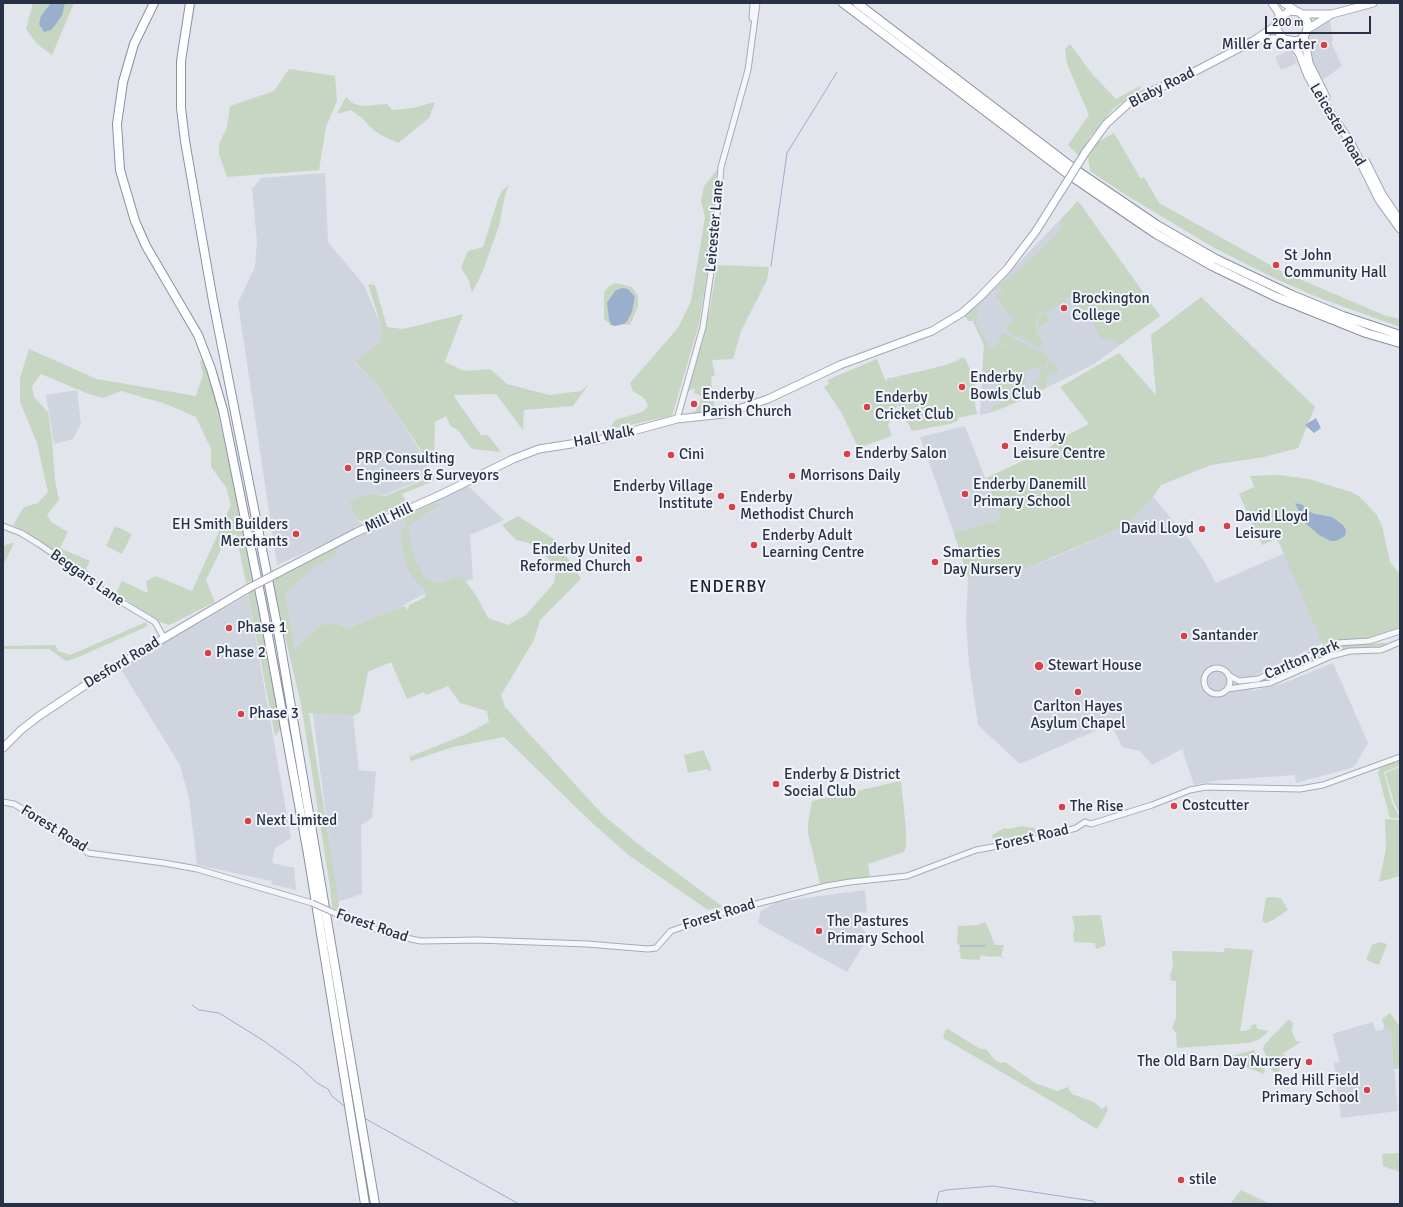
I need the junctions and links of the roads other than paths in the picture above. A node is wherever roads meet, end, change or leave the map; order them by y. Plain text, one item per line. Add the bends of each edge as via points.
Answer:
1 (154, 3) edge
2 (190, 3) edge
3 (757, 3) edge
4 (843, 3) edge
5 (857, 3) edge
6 (1272, 3) edge
7 (1284, 3) edge
8 (1373, 3) edge
9 (752, 4) edge
10 (1299, 12) junction
11 (1332, 14) junction
12 (1278, 21) junction
13 (753, 33) junction
14 (1306, 33) junction
15 (1286, 40) junction
16 (1253, 41) junction
17 (1063, 188) joint
18 (1400, 221) edge
19 (1400, 229) edge
20 (1400, 334) edge
21 (1400, 343) edge
22 (677, 420) junction
23 (531, 452) joint
24 (3, 526) edge
25 (249, 588) joint
26 (1400, 632) edge
27 (164, 638) junction
28 (1400, 642) edge
29 (1228, 675) junction
30 (1227, 689) junction
31 (3, 748) edge
32 (1400, 757) edge
33 (3, 802) edge
34 (365, 1204) edge
35 (375, 1204) edge

1 - 34 highway via 134,44 121,90 117,132 120,170 127,200 139,231 198,335 223,410 263,608 309,862
2 - 35 highway via 181,61 181,108 185,141 278,630
3 - 13 street, Leicester Lane
4 - 21 highway via 1069,175 1156,234 1212,266 1276,297 1366,333
5 - 20 highway via 1073,168 1157,226 1214,258 1286,292 1343,316
6 - 12 main road via 1279,13
7 - 10 main road
8 - 11 main road
9 - 13 street, Leicester Lane
10 - 11 main road
10 - 12 main road via 1285,12
10 - 14 main road via 1306,18
11 - 14 main road
12 - 15 main road via 1280,35
12 - 16 main road, Blaby Road
13 - 22 street, Leicester Lane via 748,70 721,167 714,251 703,327
14 - 15 main road via 1295,41
14 - 18 main road, Leicester Road via 1306,51 1314,76
15 - 16 main road, Blaby Road
15 - 19 main road, Leicester Road via 1299,53 1308,76 1351,143 1379,200
16 - 17 main road, Blaby Road, bridge via 1128,104 1106,124
17 - 22 main road, Hall Walk via 1036,231 1006,269 976,300 943,325 840,365 768,399 724,414
22 - 23 main road, Hall Walk via 603,439
23 - 25 main road, Mill Hill, bridge via 357,532
24 - 27 street, Beggars Lane via 39,544 100,589 155,622
25 - 27 main road, Desford Road
26 - 29 street, Carlton Park via 1369,641 1337,643 1258,679 1239,681
27 - 31 main road, Desford Road via 39,716
28 - 30 street, Carlton Park via 1381,650 1350,651 1331,656 1270,682
29 - 30 street
29 - 30 street via 1222,670 1212,669 1204,681 1206,689 1212,693 1220,694
32 - 33 street, Forest Road, bridge via 1323,785 1300,789 1206,787 1190,790 1092,824 1085,822 1076,828 1032,840 976,850 908,876 826,886 725,912 676,928 656,948 648,949 478,940 421,941 391,935 312,903 197,869 88,853 74,840 14,804

